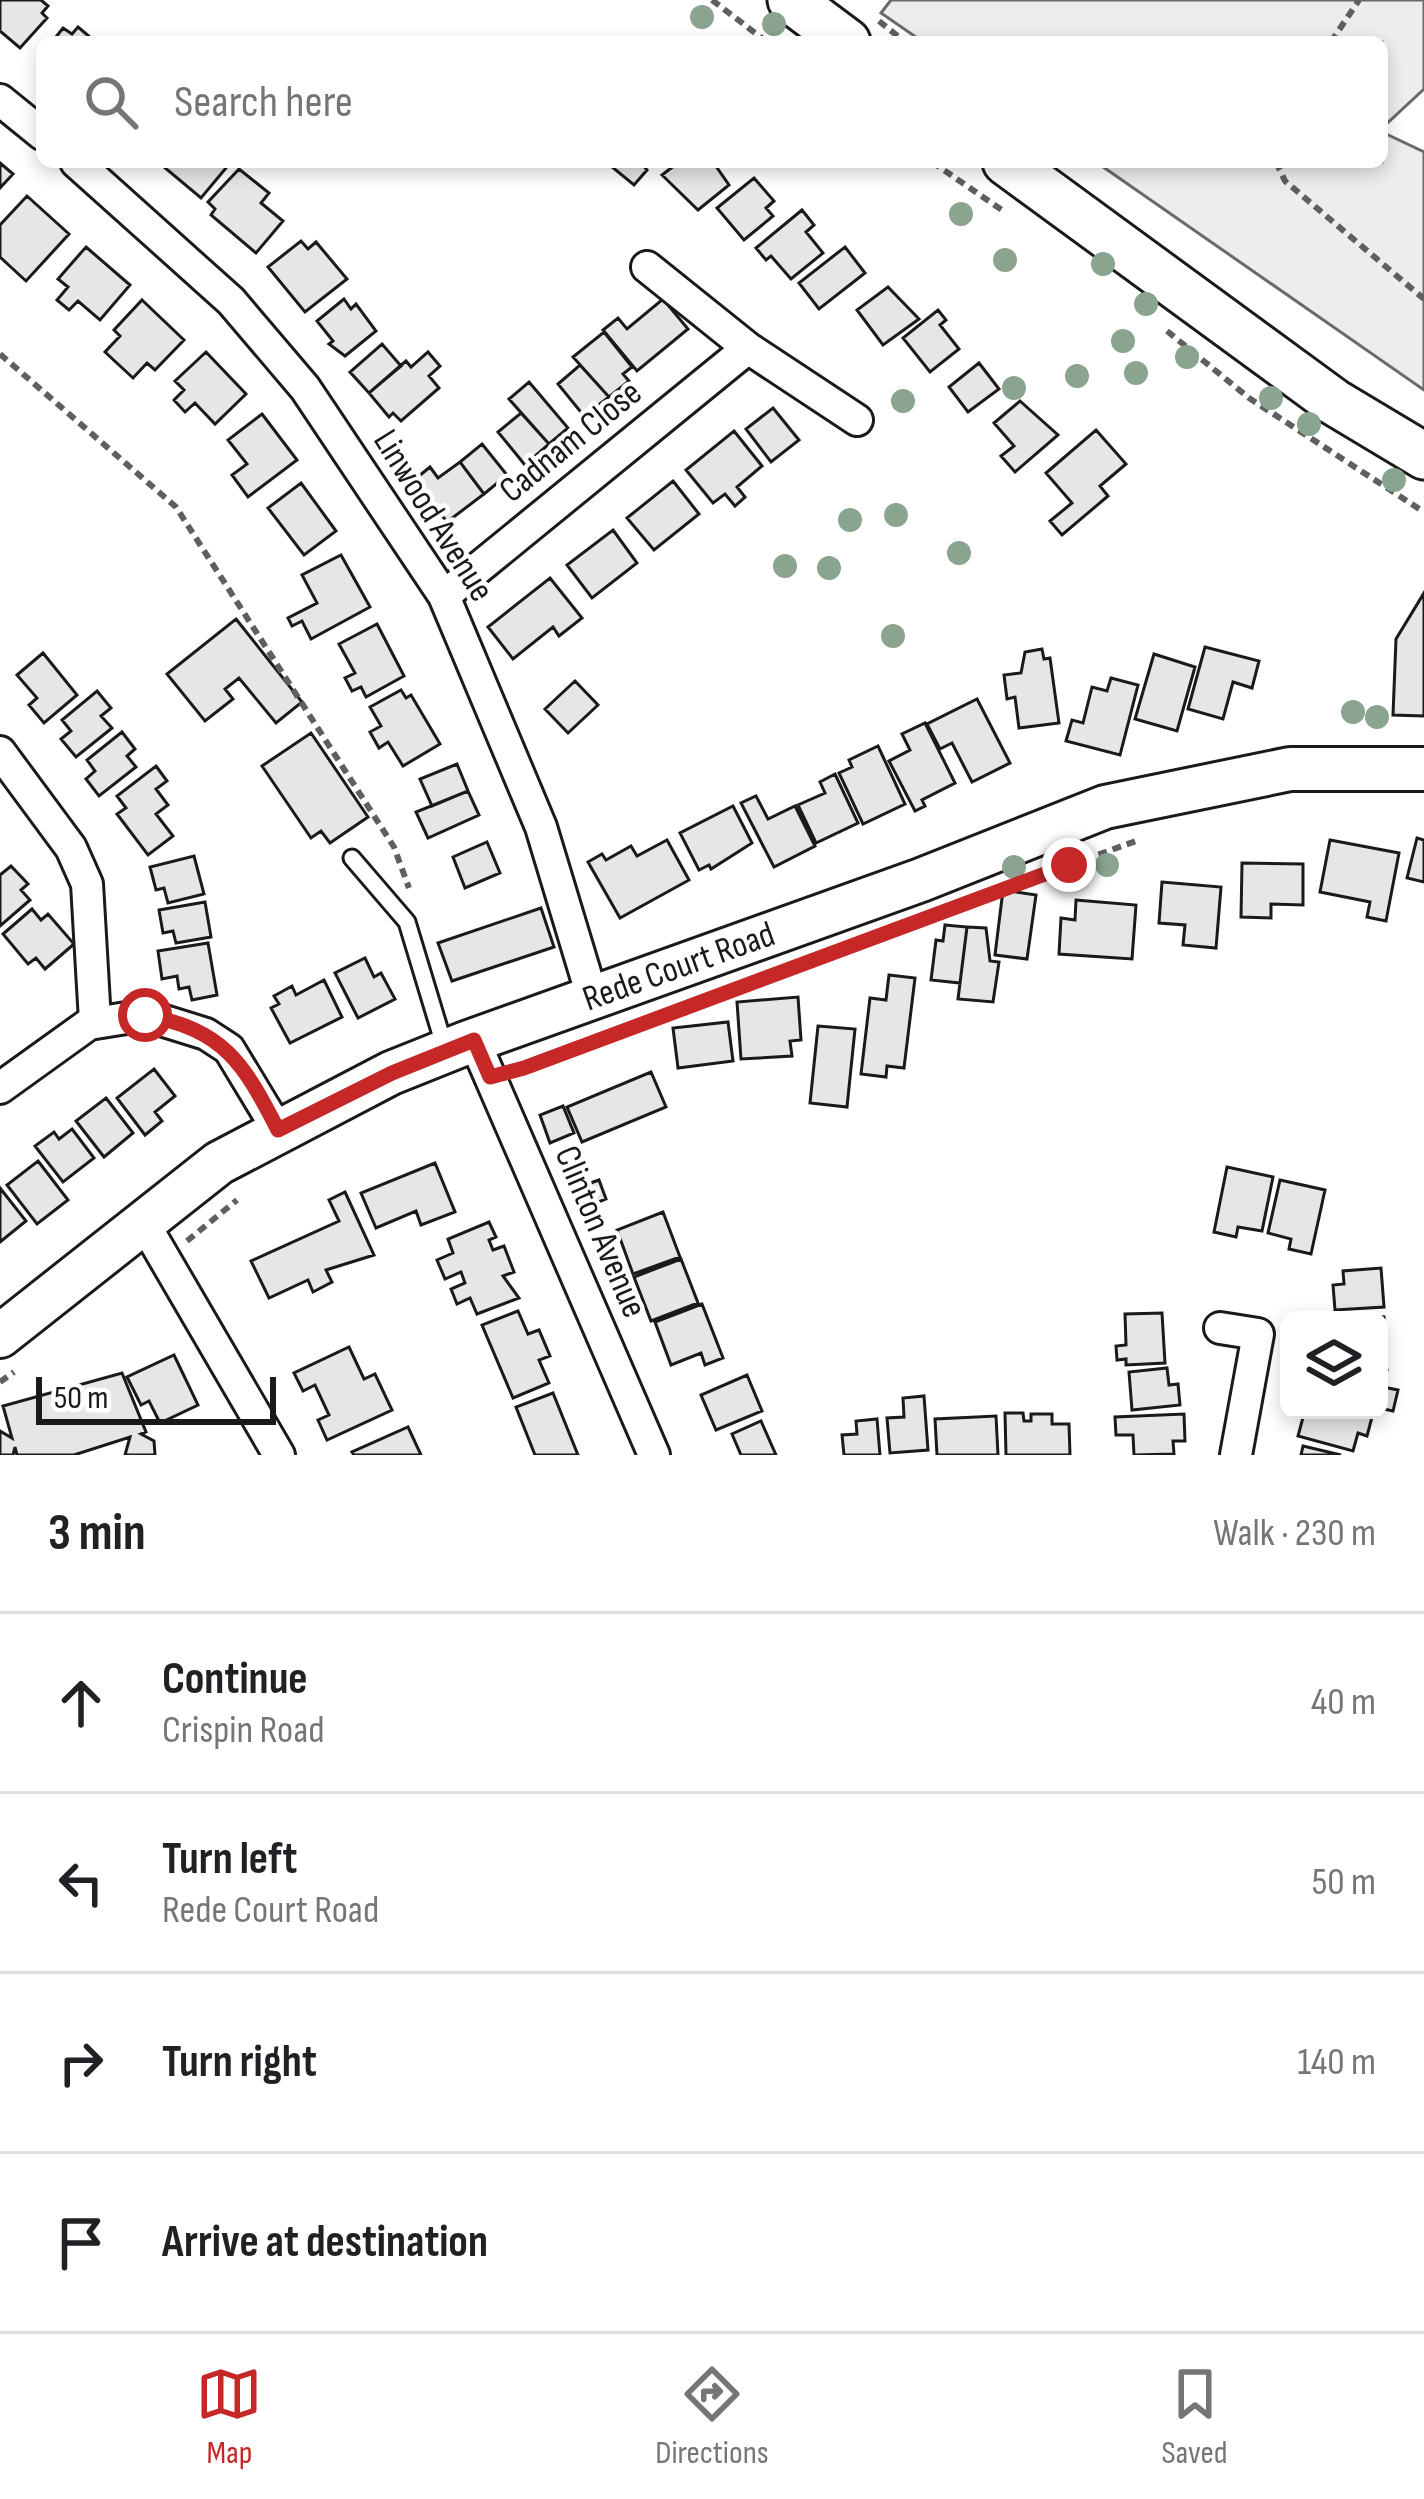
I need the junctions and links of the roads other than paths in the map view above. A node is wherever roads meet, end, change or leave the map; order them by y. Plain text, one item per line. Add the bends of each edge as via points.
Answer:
1 (791, 0) edge
2 (839, 36) edge
3 (0, 100) edge
4 (36, 129) edge
5 (83, 168) edge
6 (1014, 168) edge
7 (647, 267) dead end
8 (748, 348) junction
9 (857, 420) dead end
10 (1424, 456) edge
11 (444, 596) junction
12 (0, 752) edge
13 (1424, 770) edge
14 (352, 857) dead end
15 (592, 996) junction
16 (95, 1022) junction
17 (470, 1056) junction
18 (0, 1088) edge
19 (278, 1130) junction
20 (142, 1220) junction
21 (1220, 1328) dead end
22 (16, 1348) edge
23 (279, 1455) edge
24 (654, 1455) edge
25 (1236, 1455) edge

1 - 2 main road
3 - 4 street
5 - 11 street, Linwood Avenue via 231,301 304,388
6 - 10 main road via 1334,402
7 - 8 street
8 - 9 street
8 - 11 street, Cadnam Close
11 - 15 street, Linwood Avenue via 541,827
12 - 16 street via 71,848 87,884
13 - 15 main road, Rede Court Road via 1290,769 1105,807
14 - 17 lane via 407,922
15 - 17 main road, Rede Court Road
16 - 18 street
16 - 19 street via 145,1015 215,1038 239,1061
17 - 19 main road, Rede Court Road
17 - 24 street, Clinton Avenue
19 - 20 main road, Rede Court Road
20 - 22 main road, Rede Court Road
20 - 23 street
21 - 25 street via 1258,1334

